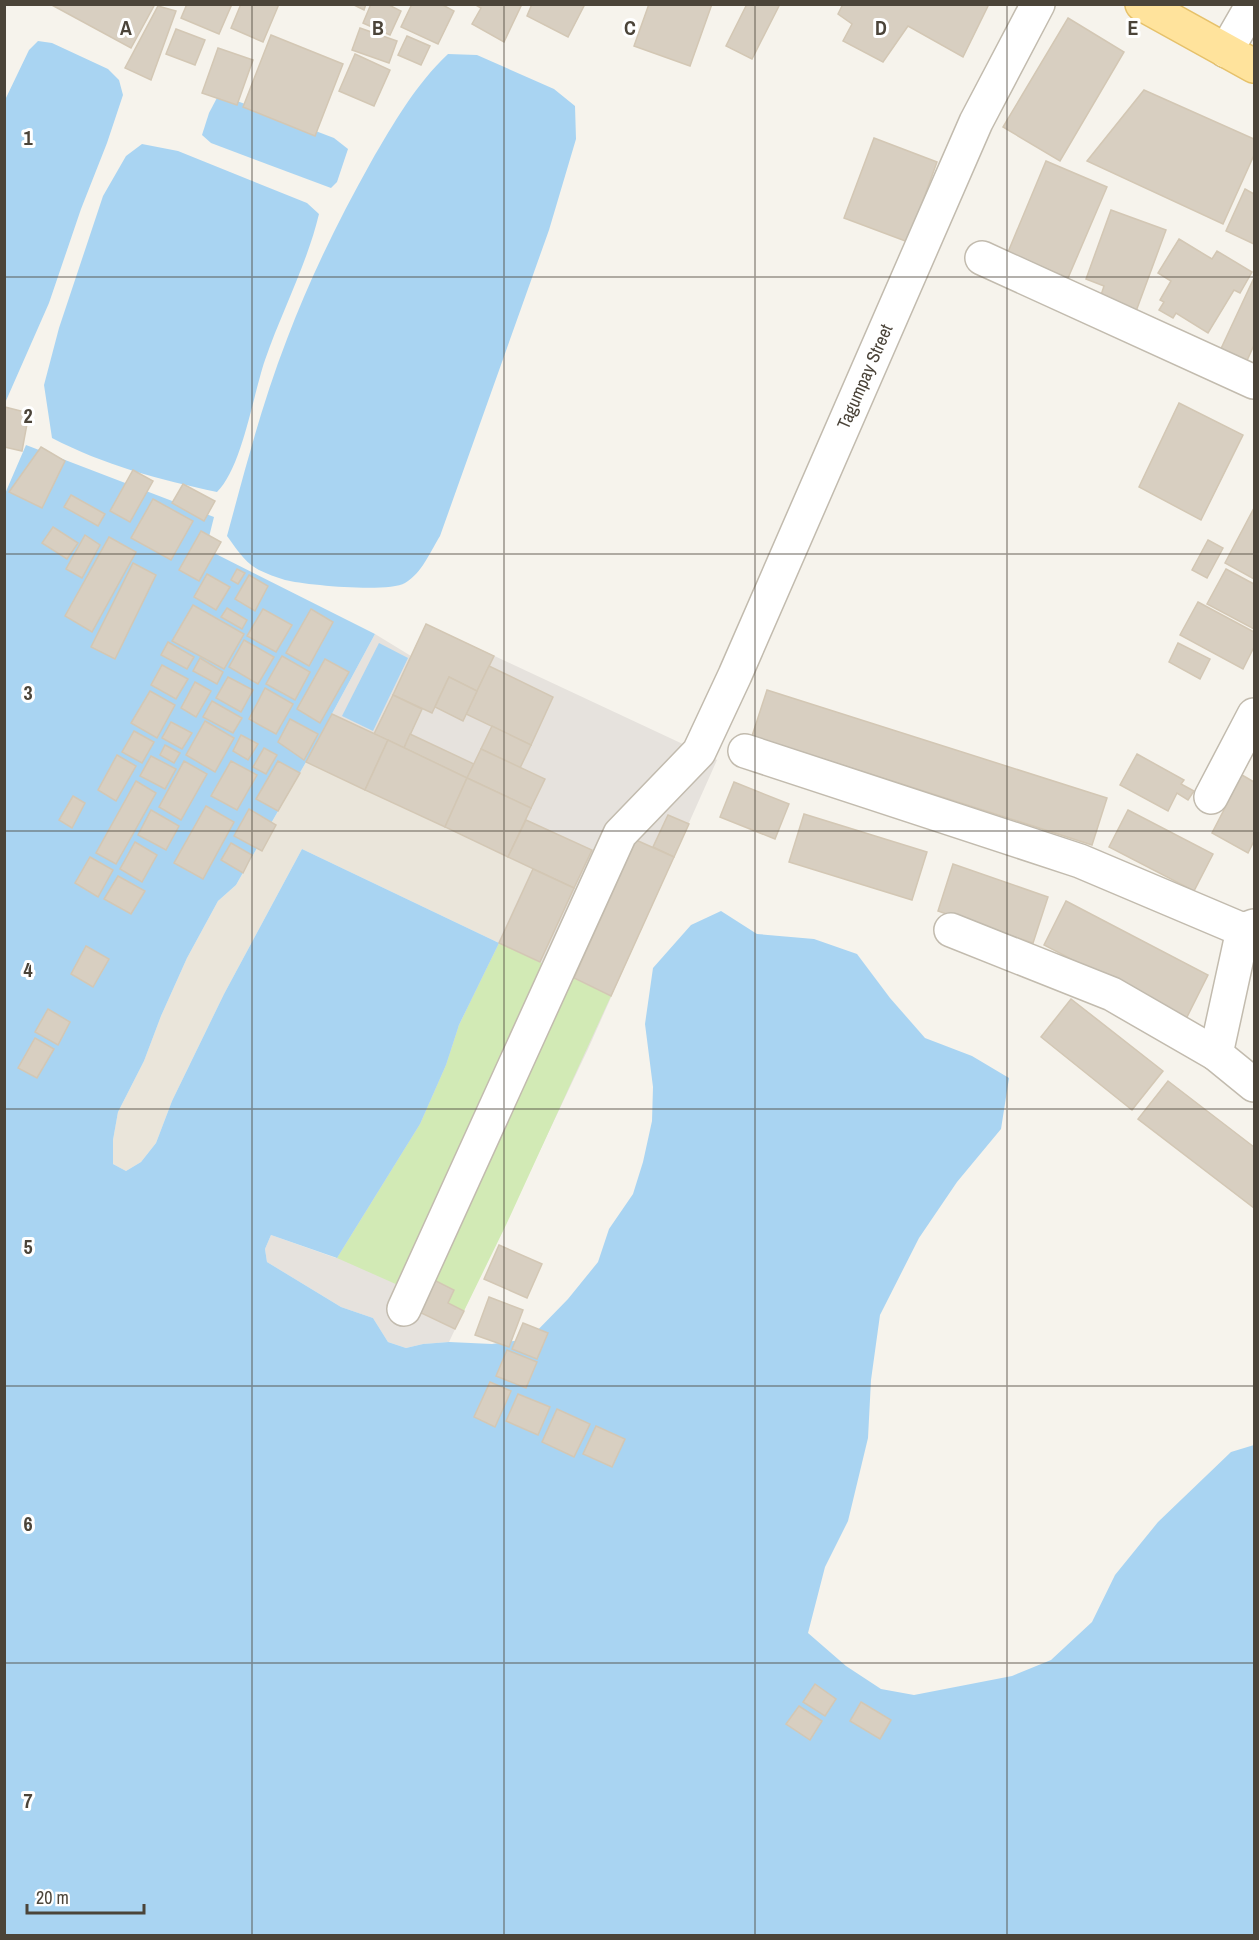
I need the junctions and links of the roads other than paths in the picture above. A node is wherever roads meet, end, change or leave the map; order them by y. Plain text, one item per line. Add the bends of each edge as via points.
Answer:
1 (1038, 4) edge
2 (1142, 4) edge
3 (1253, 4) edge
4 (1240, 58) edge
5 (982, 258) dead end
6 (1254, 382) edge
7 (1254, 715) edge
8 (745, 751) dead end
9 (1211, 797) dead end
10 (1249, 928) edge
11 (951, 930) dead end
12 (1216, 1054) junction
13 (1254, 1085) edge
14 (404, 1309) dead end

1 - 14 street, Tagumpay Street via 976,122 699,752 620,834
2 - 4 main road
3 - 4 street
5 - 6 street
7 - 9 street
8 - 10 street via 1080,861
10 - 12 street
11 - 12 street via 1112,994
12 - 13 street

